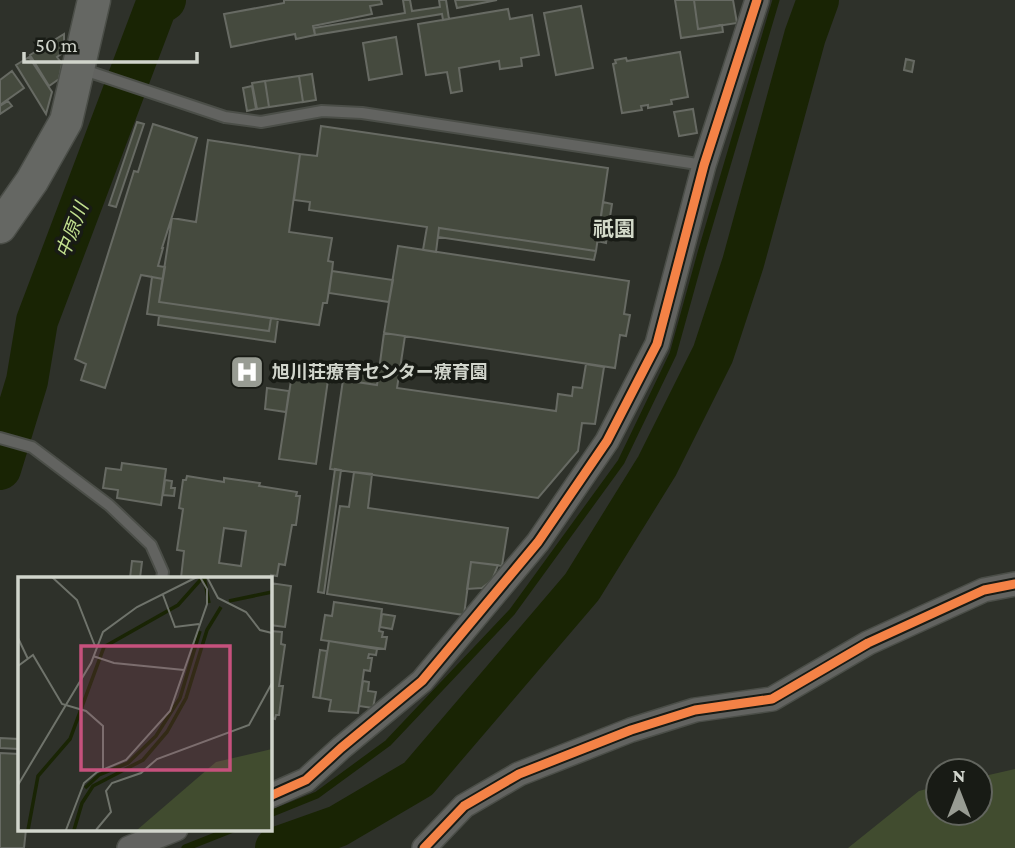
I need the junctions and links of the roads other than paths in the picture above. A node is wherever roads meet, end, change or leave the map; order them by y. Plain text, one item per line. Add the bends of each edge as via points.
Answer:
1 (757, 0) edge
2 (93, 1) edge
3 (78, 68) junction
4 (704, 165) junction
5 (0, 227) edge
6 (0, 438) edge
7 (162, 577) edge
8 (1015, 584) edge
9 (271, 796) edge
10 (170, 830) edge
11 (151, 833) edge
12 (129, 848) edge
13 (424, 848) edge

1 - 4 street
2 - 3 street
3 - 4 lane via 225,117 261,122 322,111 362,113
3 - 5 street via 66,121
4 - 9 street via 657,344 607,441 538,542 422,681 306,780
6 - 7 lane via 32,447 109,505 151,545
8 - 13 street via 984,590 868,643 772,699 695,710 519,774 464,806
10 - 11 street
11 - 12 street

